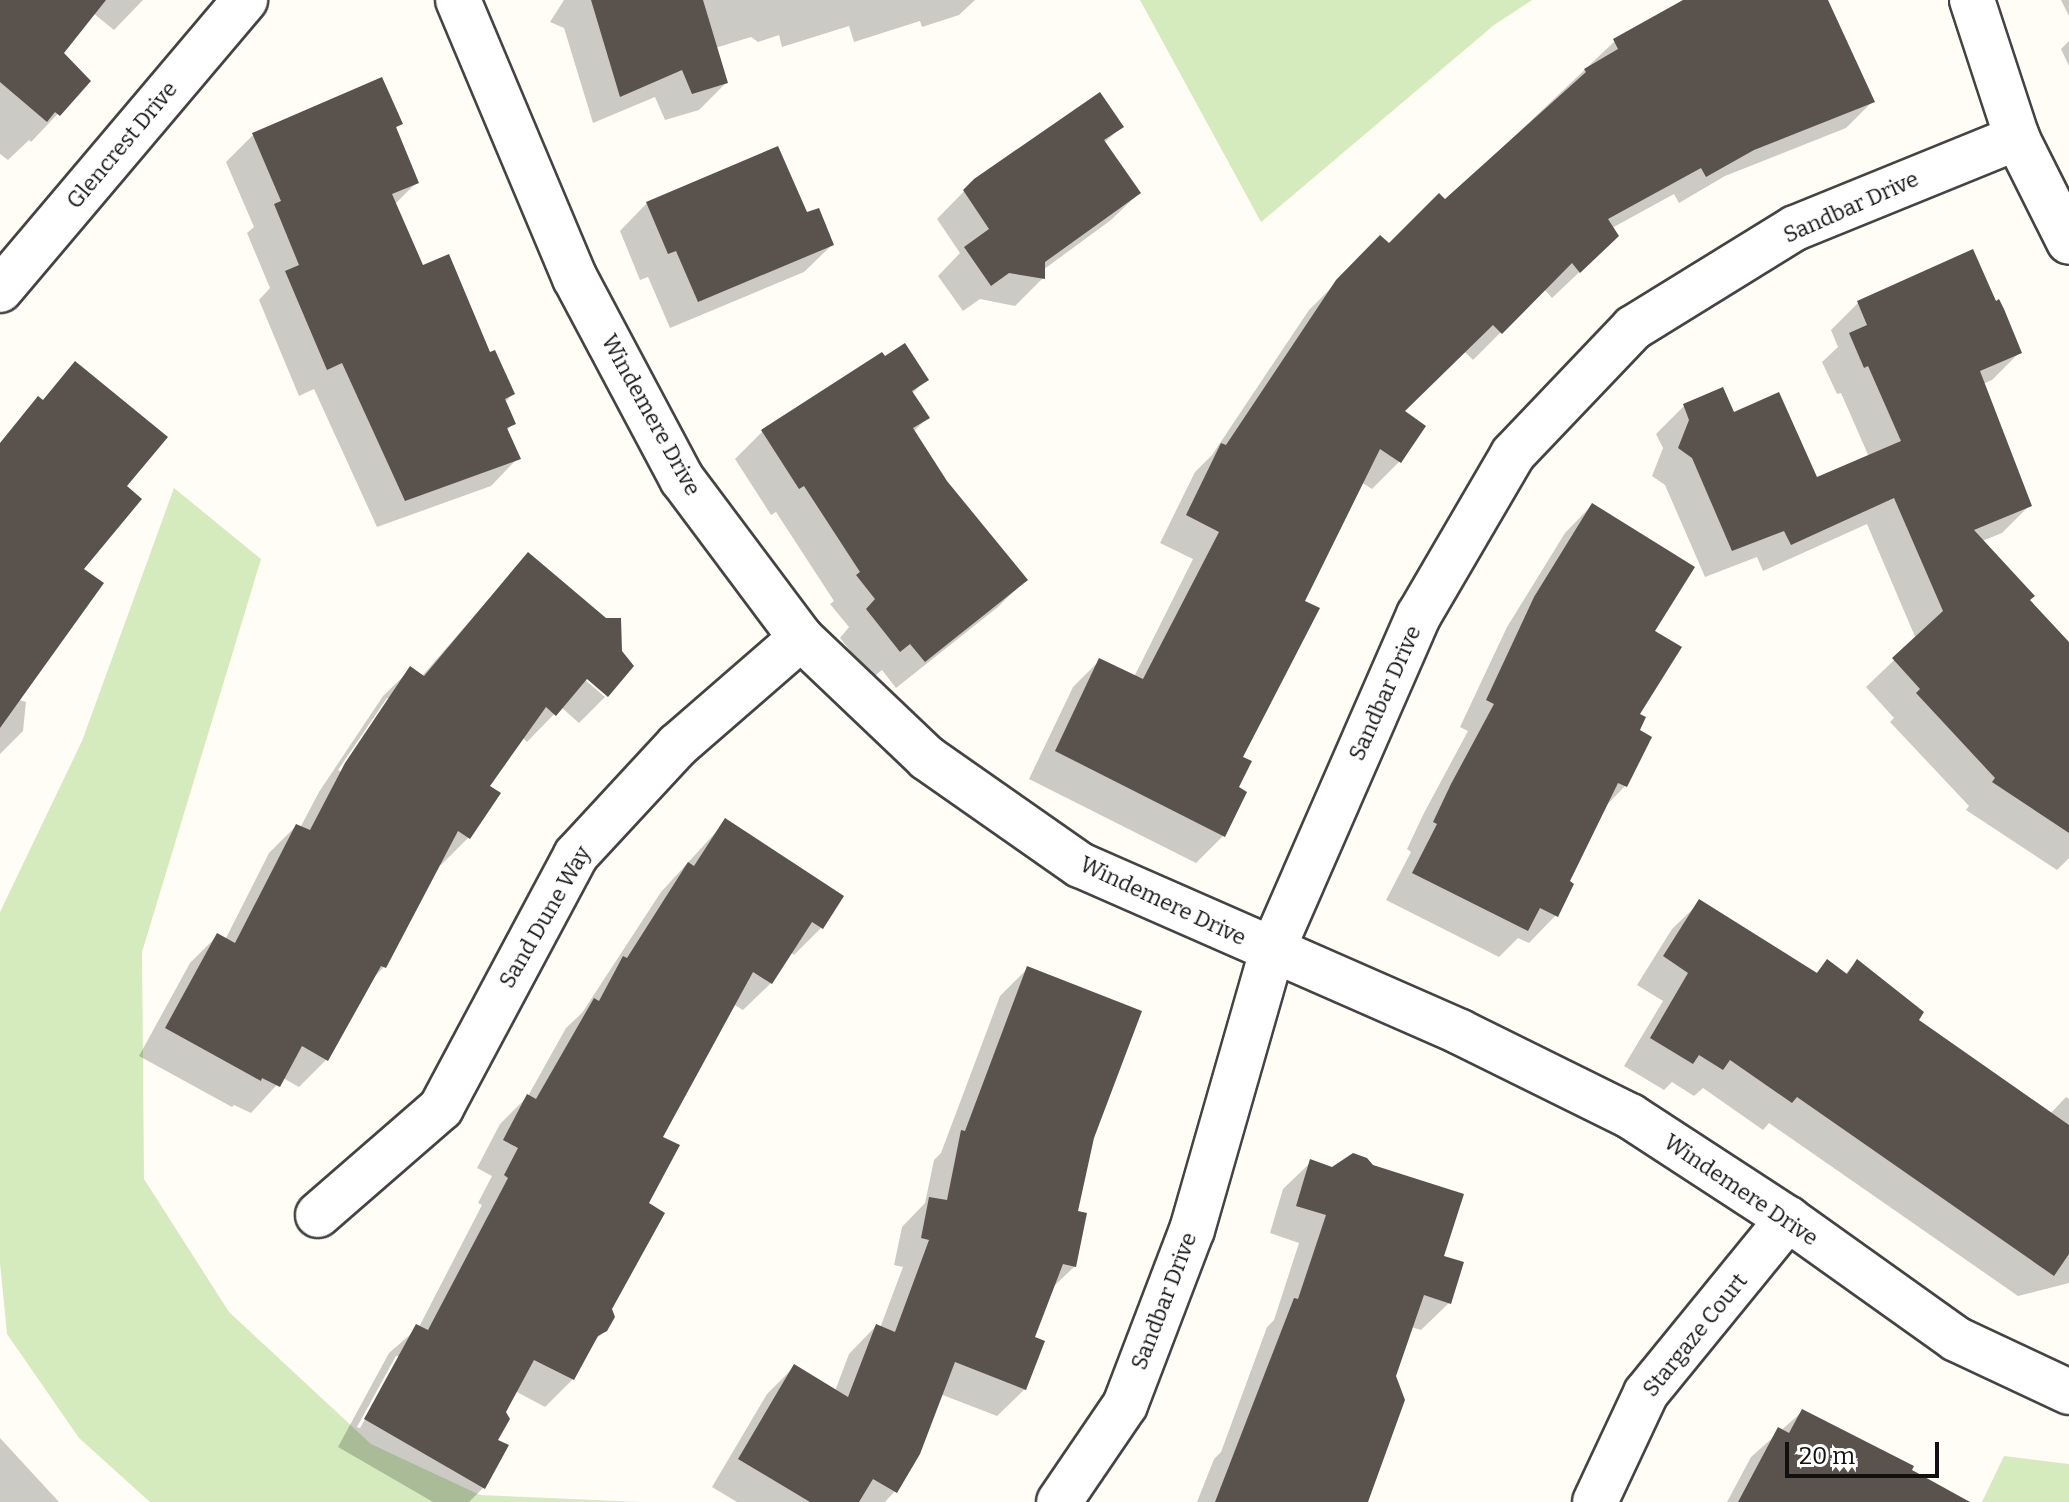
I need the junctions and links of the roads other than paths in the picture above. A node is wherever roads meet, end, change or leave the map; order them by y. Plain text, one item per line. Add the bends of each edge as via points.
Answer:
1 (245, 0) edge
2 (458, 0) edge
3 (1972, 0) edge
4 (2017, 138) junction
5 (2069, 242) edge
6 (0, 290) edge
7 (801, 638) junction
8 (1272, 951) junction
9 (318, 1215) dead end
10 (1788, 1219) junction
11 (2069, 1392) edge
12 (1059, 1502) edge
13 (1595, 1502) edge

1 - 6 street, Glencrest Drive
2 - 7 street, Windemere Drive via 575,278 682,479
3 - 4 street
4 - 5 street
4 - 8 street, Sandbar Drive via 1795,228 1633,328 1513,454 1419,615
7 - 8 street, Windemere Drive via 927,758 1080,865
7 - 9 street, Sand Dune Way via 678,745 576,855 441,1108
8 - 10 street, Windemere Drive via 1460,1032 1630,1116
8 - 12 street, Sandbar Drive via 1192,1230 1125,1405
10 - 11 street, Windemere Drive via 1956,1339
10 - 13 street, Stargaze Court via 1646,1393

